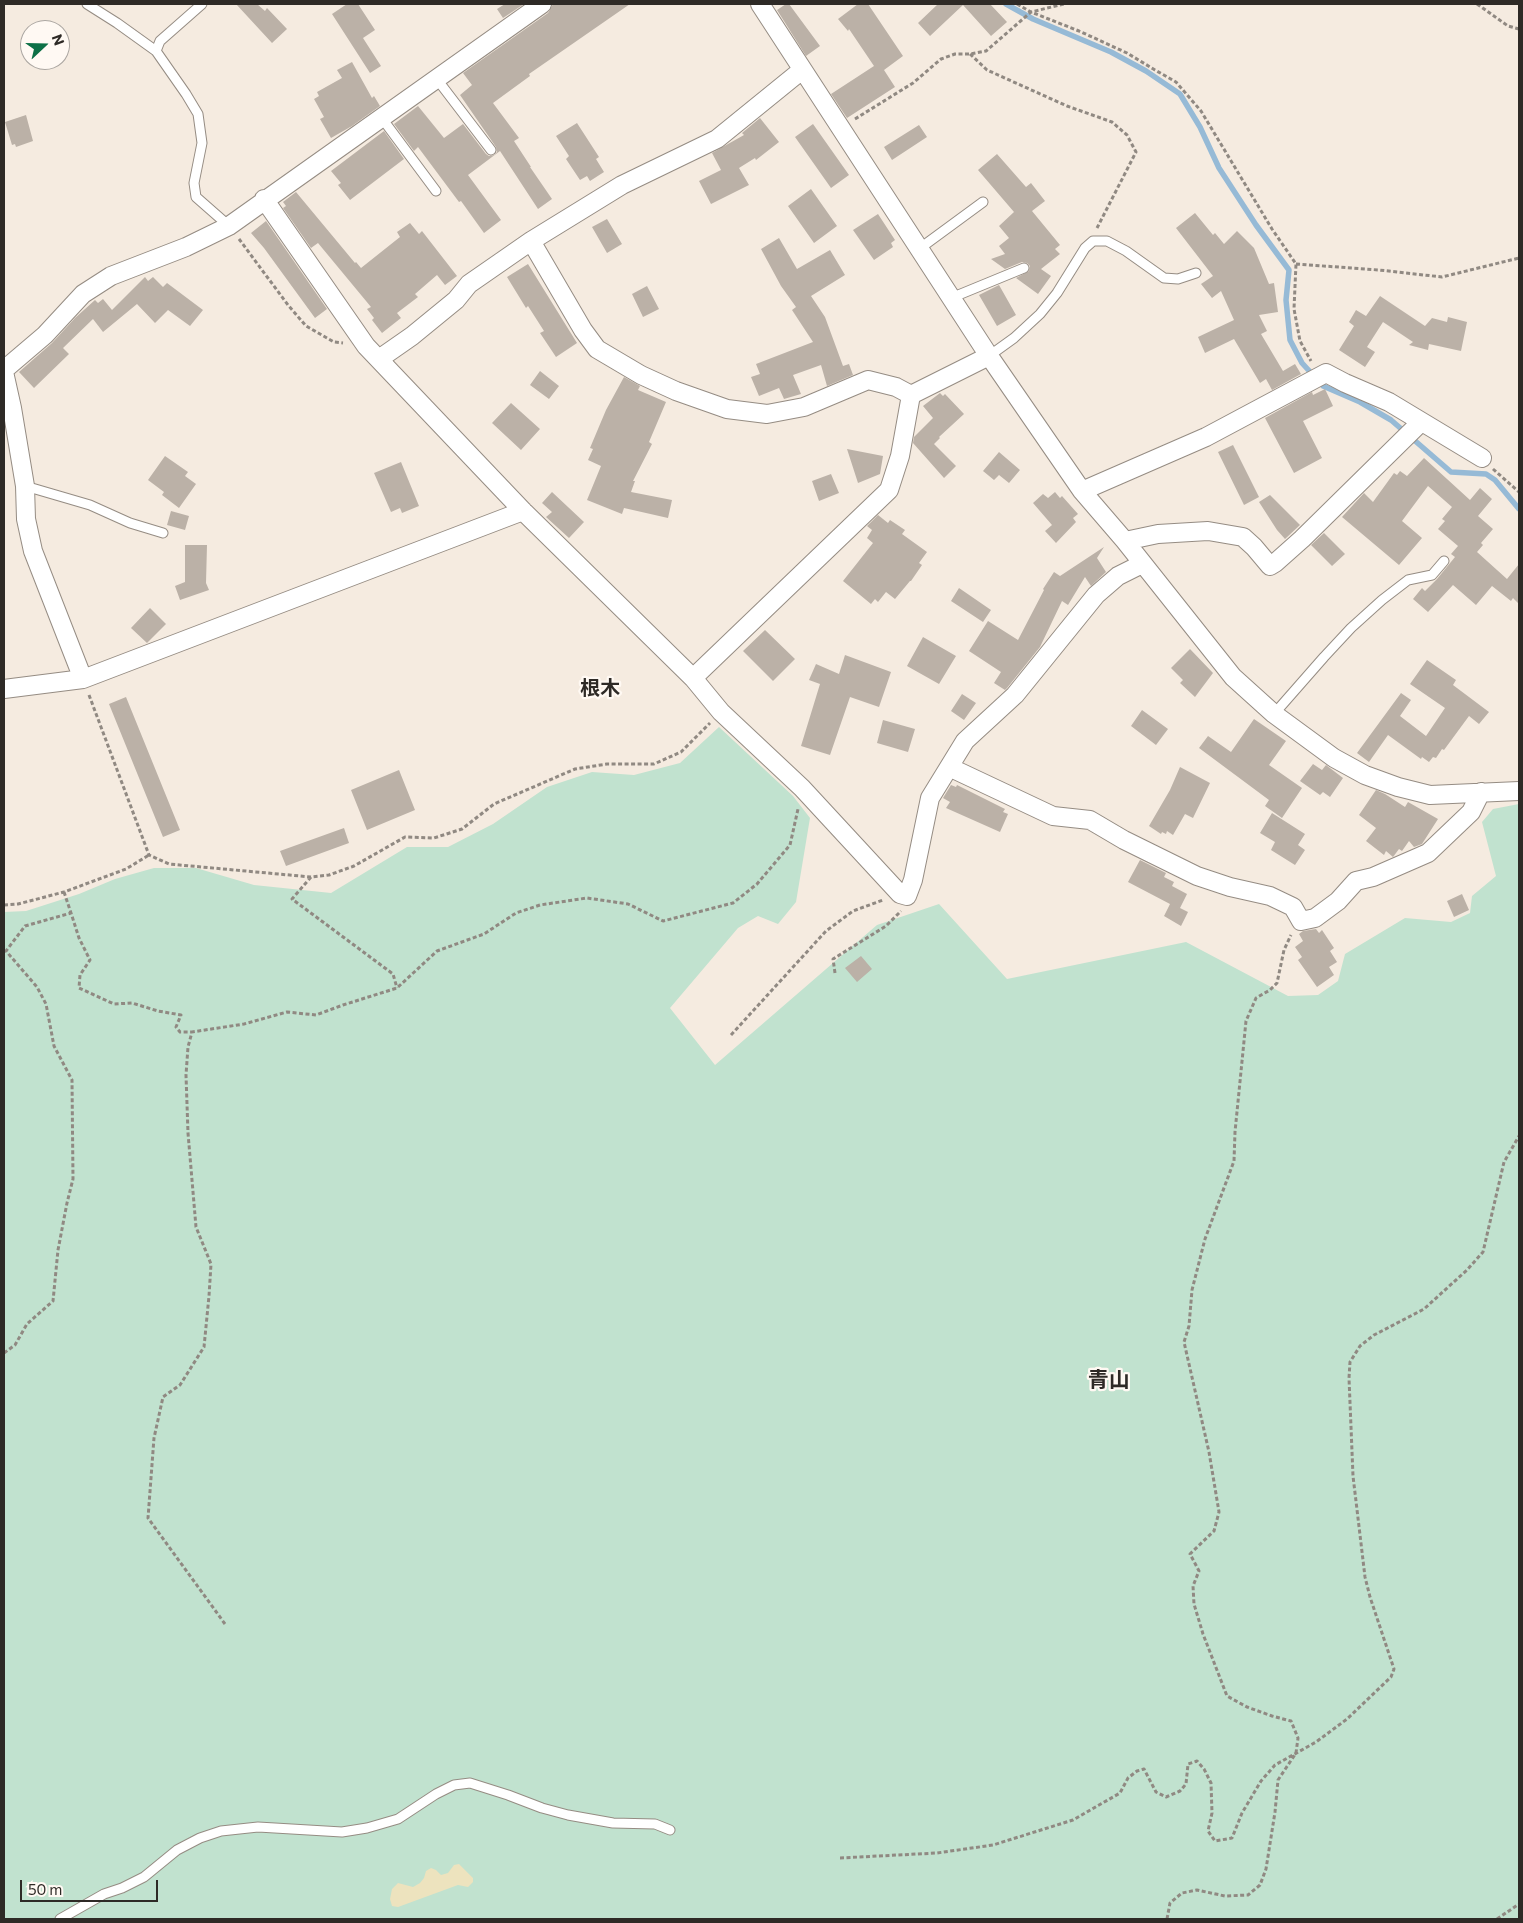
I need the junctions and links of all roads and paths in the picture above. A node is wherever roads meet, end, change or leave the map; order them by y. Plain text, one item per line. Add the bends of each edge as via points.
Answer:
1 (87, 4) edge
2 (202, 4) edge
3 (542, 4) edge
4 (760, 4) edge
5 (1017, 4) edge
6 (1064, 4) edge
7 (1477, 4) edge
8 (1031, 12) junction
9 (1519, 29) edge
10 (156, 50) junction
11 (970, 54) junction
12 (802, 70) junction
13 (436, 78) junction
14 (381, 117) junction
15 (840, 129) junction
16 (491, 150) dead end
17 (436, 191) dead end
18 (264, 199) junction
19 (983, 202) dead end
20 (229, 226) junction
21 (531, 241) junction
22 (1093, 241) junction
23 (919, 249) junction
24 (1519, 258) edge
25 (1296, 264) junction
26 (1024, 268) dead end
27 (1196, 274) dead end
28 (951, 298) junction
29 (366, 346) junction
30 (989, 356) junction
31 (379, 359) junction
32 (4, 371) edge
33 (1326, 373) junction
34 (911, 394) junction
35 (1421, 422) junction
36 (1482, 458) joint
37 (25, 486) junction
38 (1082, 491) junction
39 (1519, 492) edge
40 (523, 511) junction
41 (163, 533) dead end
42 (1125, 541) junction
43 (1444, 561) dead end
44 (1142, 564) junction
45 (693, 678) junction
46 (83, 679) junction
47 (4, 689) edge
48 (721, 712) junction
49 (1274, 714) junction
50 (949, 767) junction
51 (802, 788) junction
52 (1519, 791) edge
53 (1481, 792) junction
54 (149, 855) junction
55 (311, 876) junction
56 (64, 892) junction
57 (903, 895) junction
58 (4, 905) edge
59 (71, 913) junction
60 (1301, 921) junction
61 (835, 973) dead end
62 (397, 988) junction
63 (192, 1032) junction
64 (731, 1035) dead end
65 (1519, 1136) edge
66 (4, 1353) edge
67 (225, 1624) dead end
68 (1296, 1753) junction
69 (670, 1830) dead end
70 (840, 1858) dead end
71 (1519, 1904) edge
72 (60, 1919) edge
73 (1167, 1919) edge
74 (1497, 1919) edge

1 - 10 lane
2 - 10 lane via 160,41
3 - 13 street
4 - 12 street
5 - 8 path
6 - 8 path
7 - 9 path via 1508,26
8 - 11 path via 986,50
8 - 25 path via 1127,53 1176,82 1201,111
10 - 20 lane via 198,114 202,143 194,183 196,197
11 - 15 path via 941,59 913,83
11 - 22 path via 987,70 1067,106 1112,122 1127,135 1136,152 1098,223
12 - 15 street
12 - 21 street via 717,139 622,185
13 - 14 street
13 - 16 lane
14 - 17 lane
14 - 18 street
15 - 23 street
18 - 20 street
18 - 29 street
19 - 23 lane
20 - 29 path via 306,326 334,342
20 - 32 street via 186,247 111,276 83,294
21 - 31 street via 469,284 456,300
21 - 34 street via 597,350 676,391 727,409 766,414 804,407 868,380
22 - 27 lane via 1108,241 1164,278 1178,279
22 - 30 lane via 1040,314
23 - 28 street
24 - 25 path via 1442,277
25 - 33 path via 1294,308 1300,341 1311,361
26 - 28 lane
28 - 30 street
29 - 31 street
30 - 34 street
30 - 38 street
31 - 40 street
32 - 37 street
33 - 35 street via 1389,402
33 - 38 street via 1206,438
34 - 45 street via 900,456 889,490
35 - 36 street
35 - 42 street via 1315,527 1270,566 1243,537 1208,531 1158,534
36 - 39 path
37 - 41 lane
37 - 46 street via 26,519 33,551
38 - 42 street
40 - 45 street
40 - 46 street
42 - 44 street
43 - 49 lane via 1432,575 1408,580 1375,606
44 - 49 street via 1233,677
44 - 50 street via 1118,576 1096,595 1014,695 965,741
45 - 48 street
46 - 47 street
46 - 54 path
48 - 51 street
48 - 55 path via 681,752 654,764 607,764 575,769 494,804 462,829 434,838 405,837 354,866 329,875
49 - 53 street via 1334,758 1365,775 1430,795
50 - 57 street via 930,798 913,880
50 - 60 street via 1053,816 1090,820 1197,876 1270,896 1293,907
51 - 57 street
51 - 62 path via 790,845 757,884 733,903 663,922 628,904 587,898 540,905 516,913 484,934 437,951
52 - 53 street
53 - 60 street via 1471,812 1428,853 1356,881 1315,918
54 - 55 path via 169,864
54 - 56 path via 126,869
55 - 62 path via 292,899 393,974
56 - 58 path
56 - 59 path
57 - 61 path via 902,911 886,926 833,959
57 - 64 path via 853,911 826,931
59 - 63 path via 78,938 90,960 80,975 79,988 114,1004 132,1003 181,1015 176,1027 180,1032
59 - 66 path via 25,926 6,951 46,1004 54,1046 72,1080 73,1179 58,1250 53,1301 26,1324 15,1345
60 - 68 path via 1284,950 1277,983 1256,998 1246,1021 1234,1161 1205,1239 1192,1290 1189,1326 1184,1342 1208,1443 1220,1512 1214,1531 1190,1554 1199,1571 1193,1586 1194,1604 1227,1696 1247,1707 1291,1721 1298,1738
62 - 63 path via 316,1015 287,1012 244,1024
63 - 67 path via 186,1075 188,1132 196,1227 211,1264 204,1347 180,1385 163,1397 154,1438 148,1518
65 - 68 path via 1504,1162 1482,1252 1468,1270 1424,1309 1374,1335 1360,1346 1350,1362 1353,1476 1365,1577 1394,1668 1392,1677 1347,1720
68 - 70 path via 1275,1765 1261,1782 1232,1838 1215,1841 1208,1831 1212,1814 1211,1784 1197,1761 1188,1764 1186,1784 1180,1791 1166,1797 1156,1792 1144,1769 1128,1778 1120,1792 1073,1820 993,1845 938,1853
68 - 73 path via 1278,1780 1266,1869 1260,1885 1248,1895 1225,1896 1197,1890 1182,1892 1170,1902
69 - 72 lane via 655,1824 613,1823 568,1815 470,1782 436,1794 398,1819 367,1828 342,1832 258,1827 221,1831 200,1838 177,1850 144,1877 104,1894
71 - 74 path

